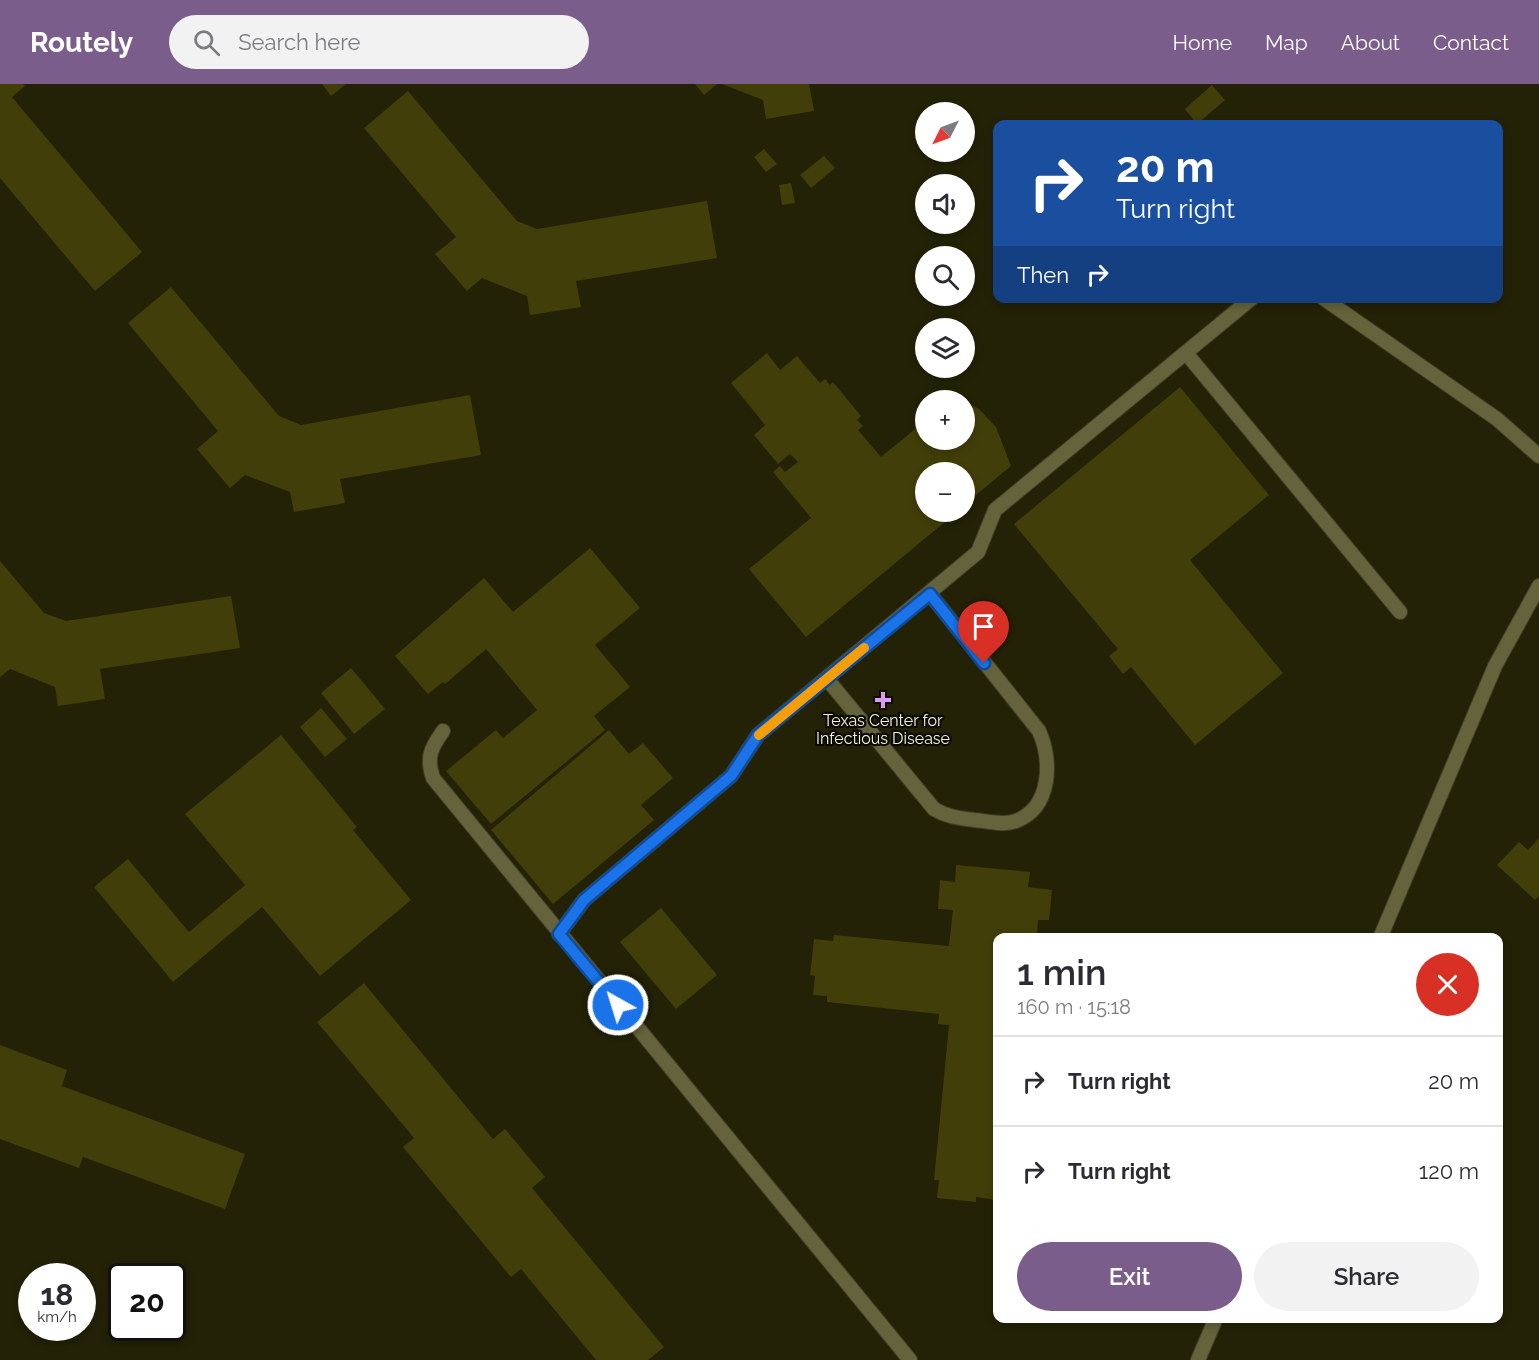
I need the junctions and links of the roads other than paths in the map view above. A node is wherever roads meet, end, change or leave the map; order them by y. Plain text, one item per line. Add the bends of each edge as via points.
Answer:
1 (1246, 303) edge
2 (1330, 303) edge
3 (1186, 353) junction
4 (1539, 456) edge
5 (1539, 586) edge
6 (930, 594) junction
7 (1400, 612) dead end
8 (827, 679) junction
9 (443, 730) dead end
10 (1382, 933) edge
11 (559, 934) junction
12 (1214, 1323) edge
13 (910, 1360) edge
14 (1198, 1360) edge

1 - 3 lane
2 - 4 lane via 1497,419
3 - 6 lane via 995,510 978,552
3 - 7 lane
5 - 10 lane via 1495,666
6 - 8 lane
6 - 8 lane via 1039,731 1048,772 1040,799 1029,812 1016,821 1000,823 945,816 934,809
8 - 11 lane via 752,742 731,776 584,900
9 - 11 lane via 429,751 433,778
11 - 13 lane
12 - 14 lane

